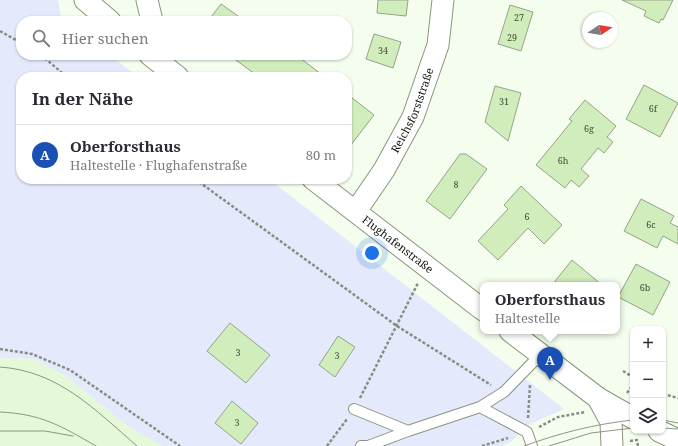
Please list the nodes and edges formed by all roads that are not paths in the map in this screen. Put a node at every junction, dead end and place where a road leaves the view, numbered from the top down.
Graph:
1 (85, 0) edge
2 (147, 0) edge
3 (444, 0) edge
4 (104, 16) edge
5 (151, 16) edge
6 (159, 60) edge
7 (172, 72) edge
8 (320, 184) edge
9 (356, 212) junction
10 (480, 308) edge
11 (513, 334) edge
12 (536, 359) junction
13 (598, 398) junction
14 (480, 407) junction
15 (354, 409) road end
16 (630, 416) edge
17 (408, 432) junction
18 (665, 434) edge
19 (678, 440) edge
20 (361, 446) edge
21 (532, 446) edge
22 (612, 446) edge

1 - 4 street
2 - 5 street
3 - 9 street, Reichsforststraße
6 - 7 street
8 - 9 street, Flughafenstraße
9 - 10 street, Flughafenstraße
11 - 12 street
12 - 13 street
12 - 14 lane
13 - 16 street
13 - 22 street
14 - 17 lane
14 - 21 lane
15 - 17 lane
17 - 20 lane
18 - 19 street

